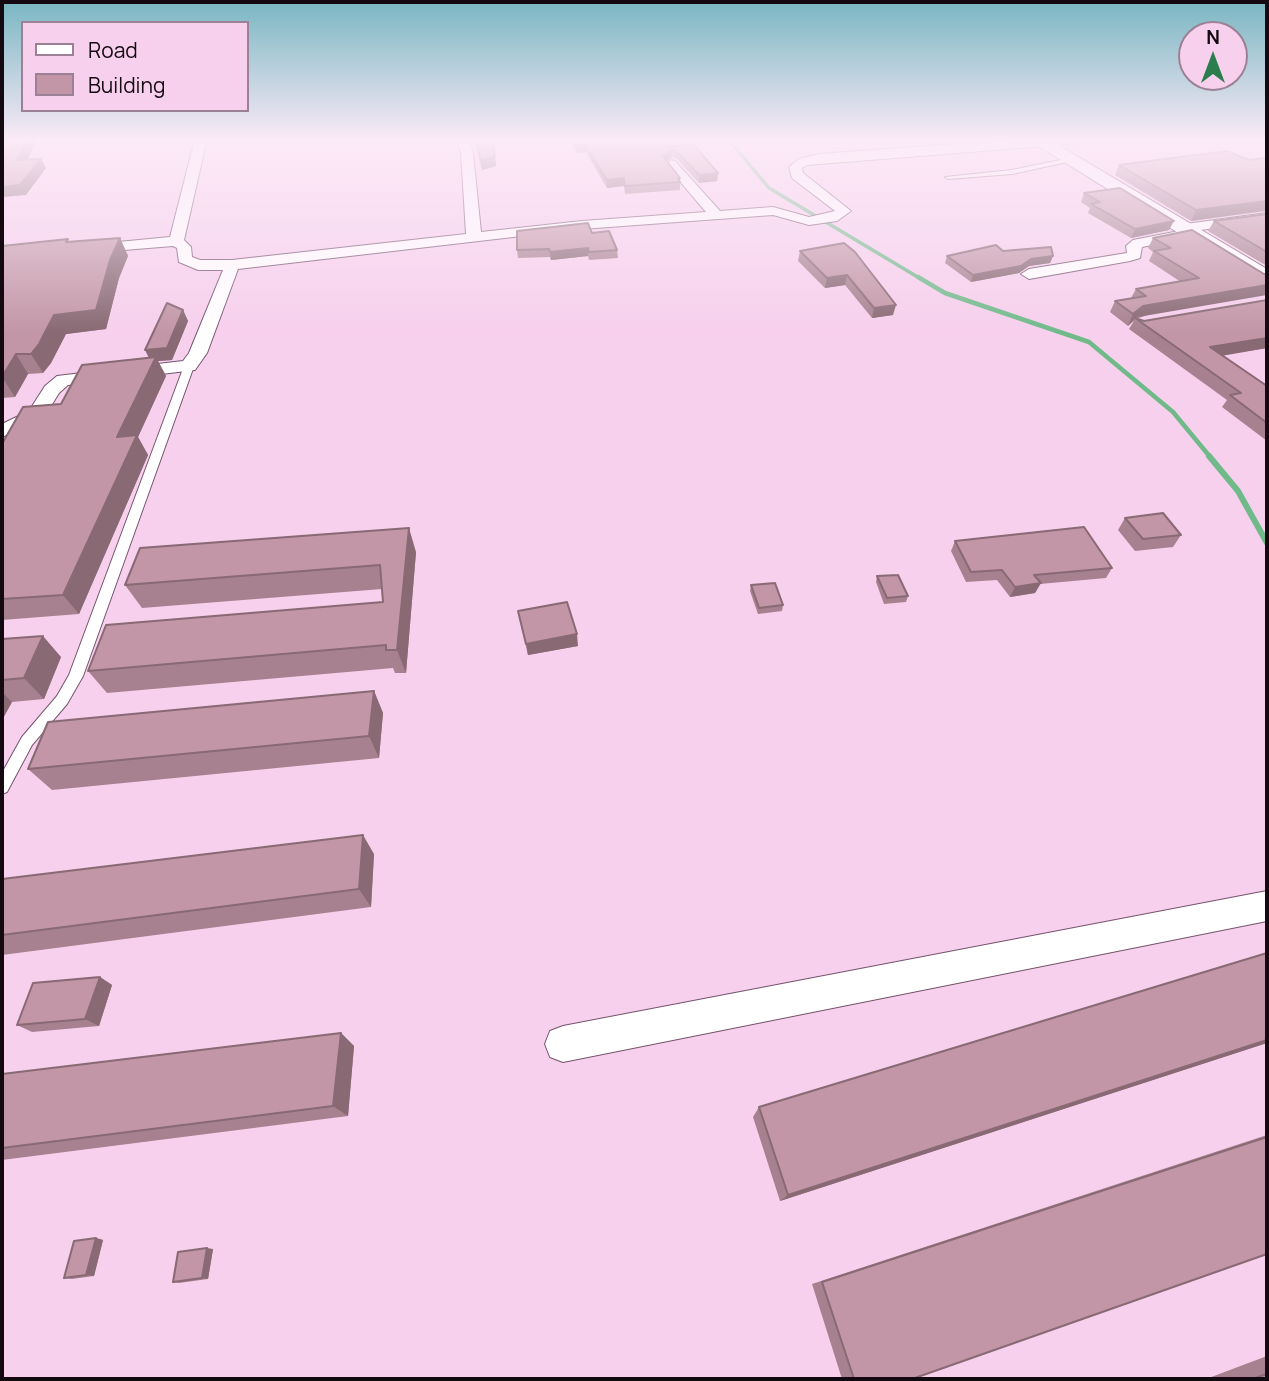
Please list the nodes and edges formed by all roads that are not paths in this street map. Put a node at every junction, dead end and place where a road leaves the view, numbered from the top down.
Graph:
1 (186, 203) edge
2 (471, 203) edge
3 (705, 203) edge
4 (834, 203) edge
5 (1143, 203) edge
6 (716, 216) junction
7 (1267, 217) edge
8 (1187, 230) junction
9 (474, 237) junction
10 (177, 241) junction
11 (73, 250) edge
12 (232, 265) junction
13 (1029, 274) dead end
14 (1267, 278) edge
15 (189, 366) junction
16 (2, 431) edge
17 (2, 787) edge
18 (1267, 906) edge
19 (563, 1044) dead end

1 - 10 street
2 - 9 street
3 - 6 street
4 - 6 street
5 - 8 main road
6 - 9 street
7 - 8 street
8 - 13 street
8 - 14 main road
9 - 12 street
10 - 11 street
10 - 12 street
12 - 15 street
15 - 16 street
15 - 17 lane
18 - 19 street

